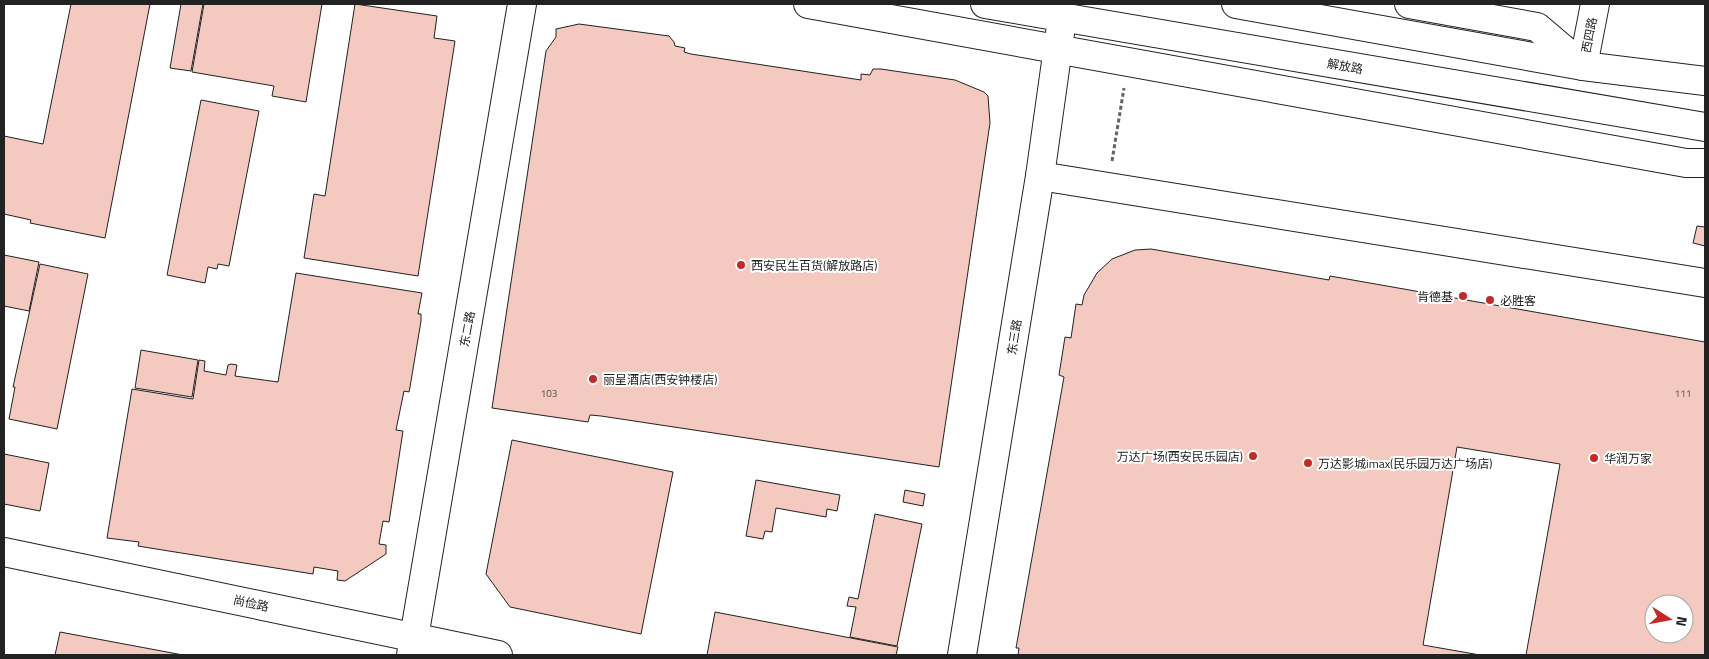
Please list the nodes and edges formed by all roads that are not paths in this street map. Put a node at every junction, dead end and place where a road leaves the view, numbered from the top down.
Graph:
1 (522, 4) edge
2 (808, 4) edge
3 (984, 4) edge
4 (1236, 4) edge
5 (1409, 4) edge
6 (1595, 4) edge
7 (1062, 19) junction
8 (1057, 49) junction
9 (1583, 66) junction
10 (1705, 81) edge
11 (1488, 90) junction
12 (1705, 127) edge
13 (1524, 133) junction
14 (1705, 163) edge
15 (1040, 176) junction
16 (1705, 283) edge
17 (4, 552) edge
18 (413, 646) edge
19 (498, 655) edge
20 (962, 655) edge

1 - 18 street, 东二路
2 - 8 street
3 - 7 street, 解放路
4 - 9 street
5 - 9 street
6 - 9 street, 西四路
7 - 8 street, 东三路
7 - 11 street, 解放路
8 - 13 street
8 - 15 street, 东三路
9 - 10 street
11 - 12 street, 解放路
11 - 13 street
13 - 14 street
15 - 16 street
15 - 20 street, 东三路
17 - 18 street, 尚俭路
18 - 19 street, 尚俭路

